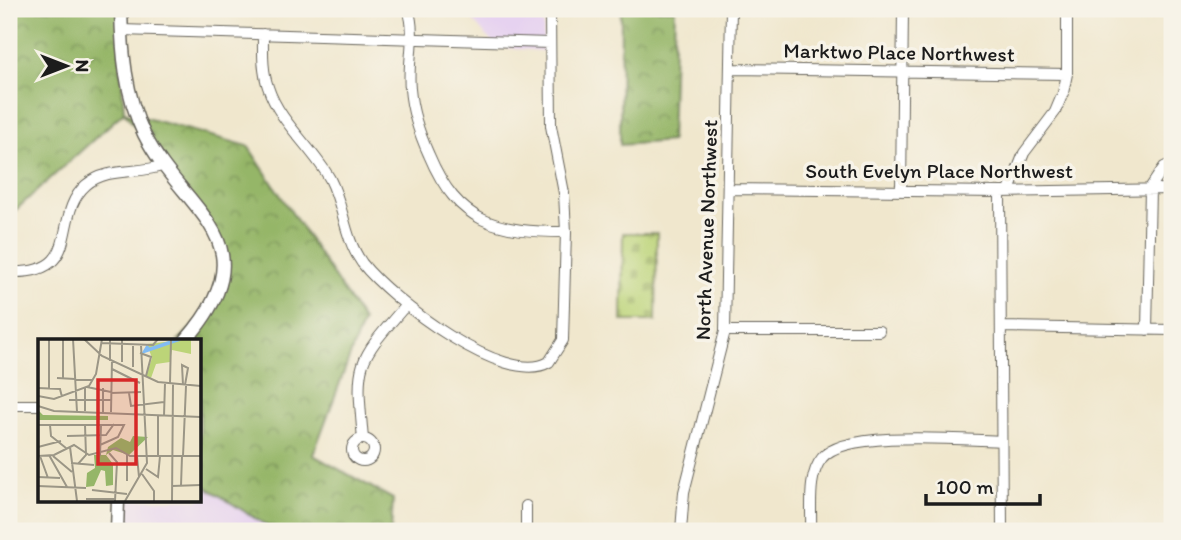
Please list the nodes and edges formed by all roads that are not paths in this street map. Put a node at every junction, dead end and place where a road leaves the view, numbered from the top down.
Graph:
1 (121, 9) edge
2 (408, 9) edge
3 (550, 9) edge
4 (731, 9) edge
5 (903, 9) edge
6 (1068, 9) edge
7 (121, 30) junction
8 (262, 34) junction
9 (412, 41) junction
10 (550, 43) junction
11 (730, 69) junction
12 (903, 72) junction
13 (1067, 74) junction
14 (1172, 163) edge
15 (164, 165) junction
16 (729, 188) junction
17 (1150, 188) junction
18 (1172, 189) edge
19 (901, 191) junction
20 (1004, 192) junction
21 (566, 232) junction
22 (9, 272) edge
23 (406, 305) junction
24 (1000, 327) junction
25 (1147, 330) junction
26 (1172, 330) edge
27 (726, 331) junction
28 (879, 331) dead end
29 (187, 339) edge
30 (9, 405) edge
31 (38, 405) edge
32 (363, 439) dead end
33 (1001, 441) junction
34 (118, 502) edge
35 (526, 506) dead end
36 (117, 531) edge
37 (526, 531) edge
38 (681, 531) edge
39 (811, 531) edge
40 (1002, 531) edge

1 - 7 main road
2 - 9 street
3 - 10 street
4 - 11 street, North Avenue Northwest
5 - 12 street
6 - 13 street
7 - 8 street
7 - 15 main road
8 - 9 street
8 - 23 street
9 - 10 street
9 - 21 street
10 - 21 street
11 - 12 street, Marktwo Place Northwest
11 - 16 street, North Avenue Northwest
12 - 13 street, Marktwo Place Northwest
12 - 19 street
13 - 20 street
14 - 17 street
15 - 22 street
15 - 29 main road
16 - 19 street, South Evelyn Place Northwest
16 - 27 street, North Avenue Northwest
17 - 18 street, South Evelyn Place Northwest
17 - 20 street, South Evelyn Place Northwest
17 - 25 street
19 - 20 street, South Evelyn Place Northwest
20 - 24 street
21 - 23 street
23 - 32 street
24 - 25 street
24 - 33 street
25 - 26 street
27 - 28 street
27 - 38 street, North Avenue Northwest
30 - 31 street
33 - 39 street
33 - 40 street
34 - 36 main road
35 - 37 street

